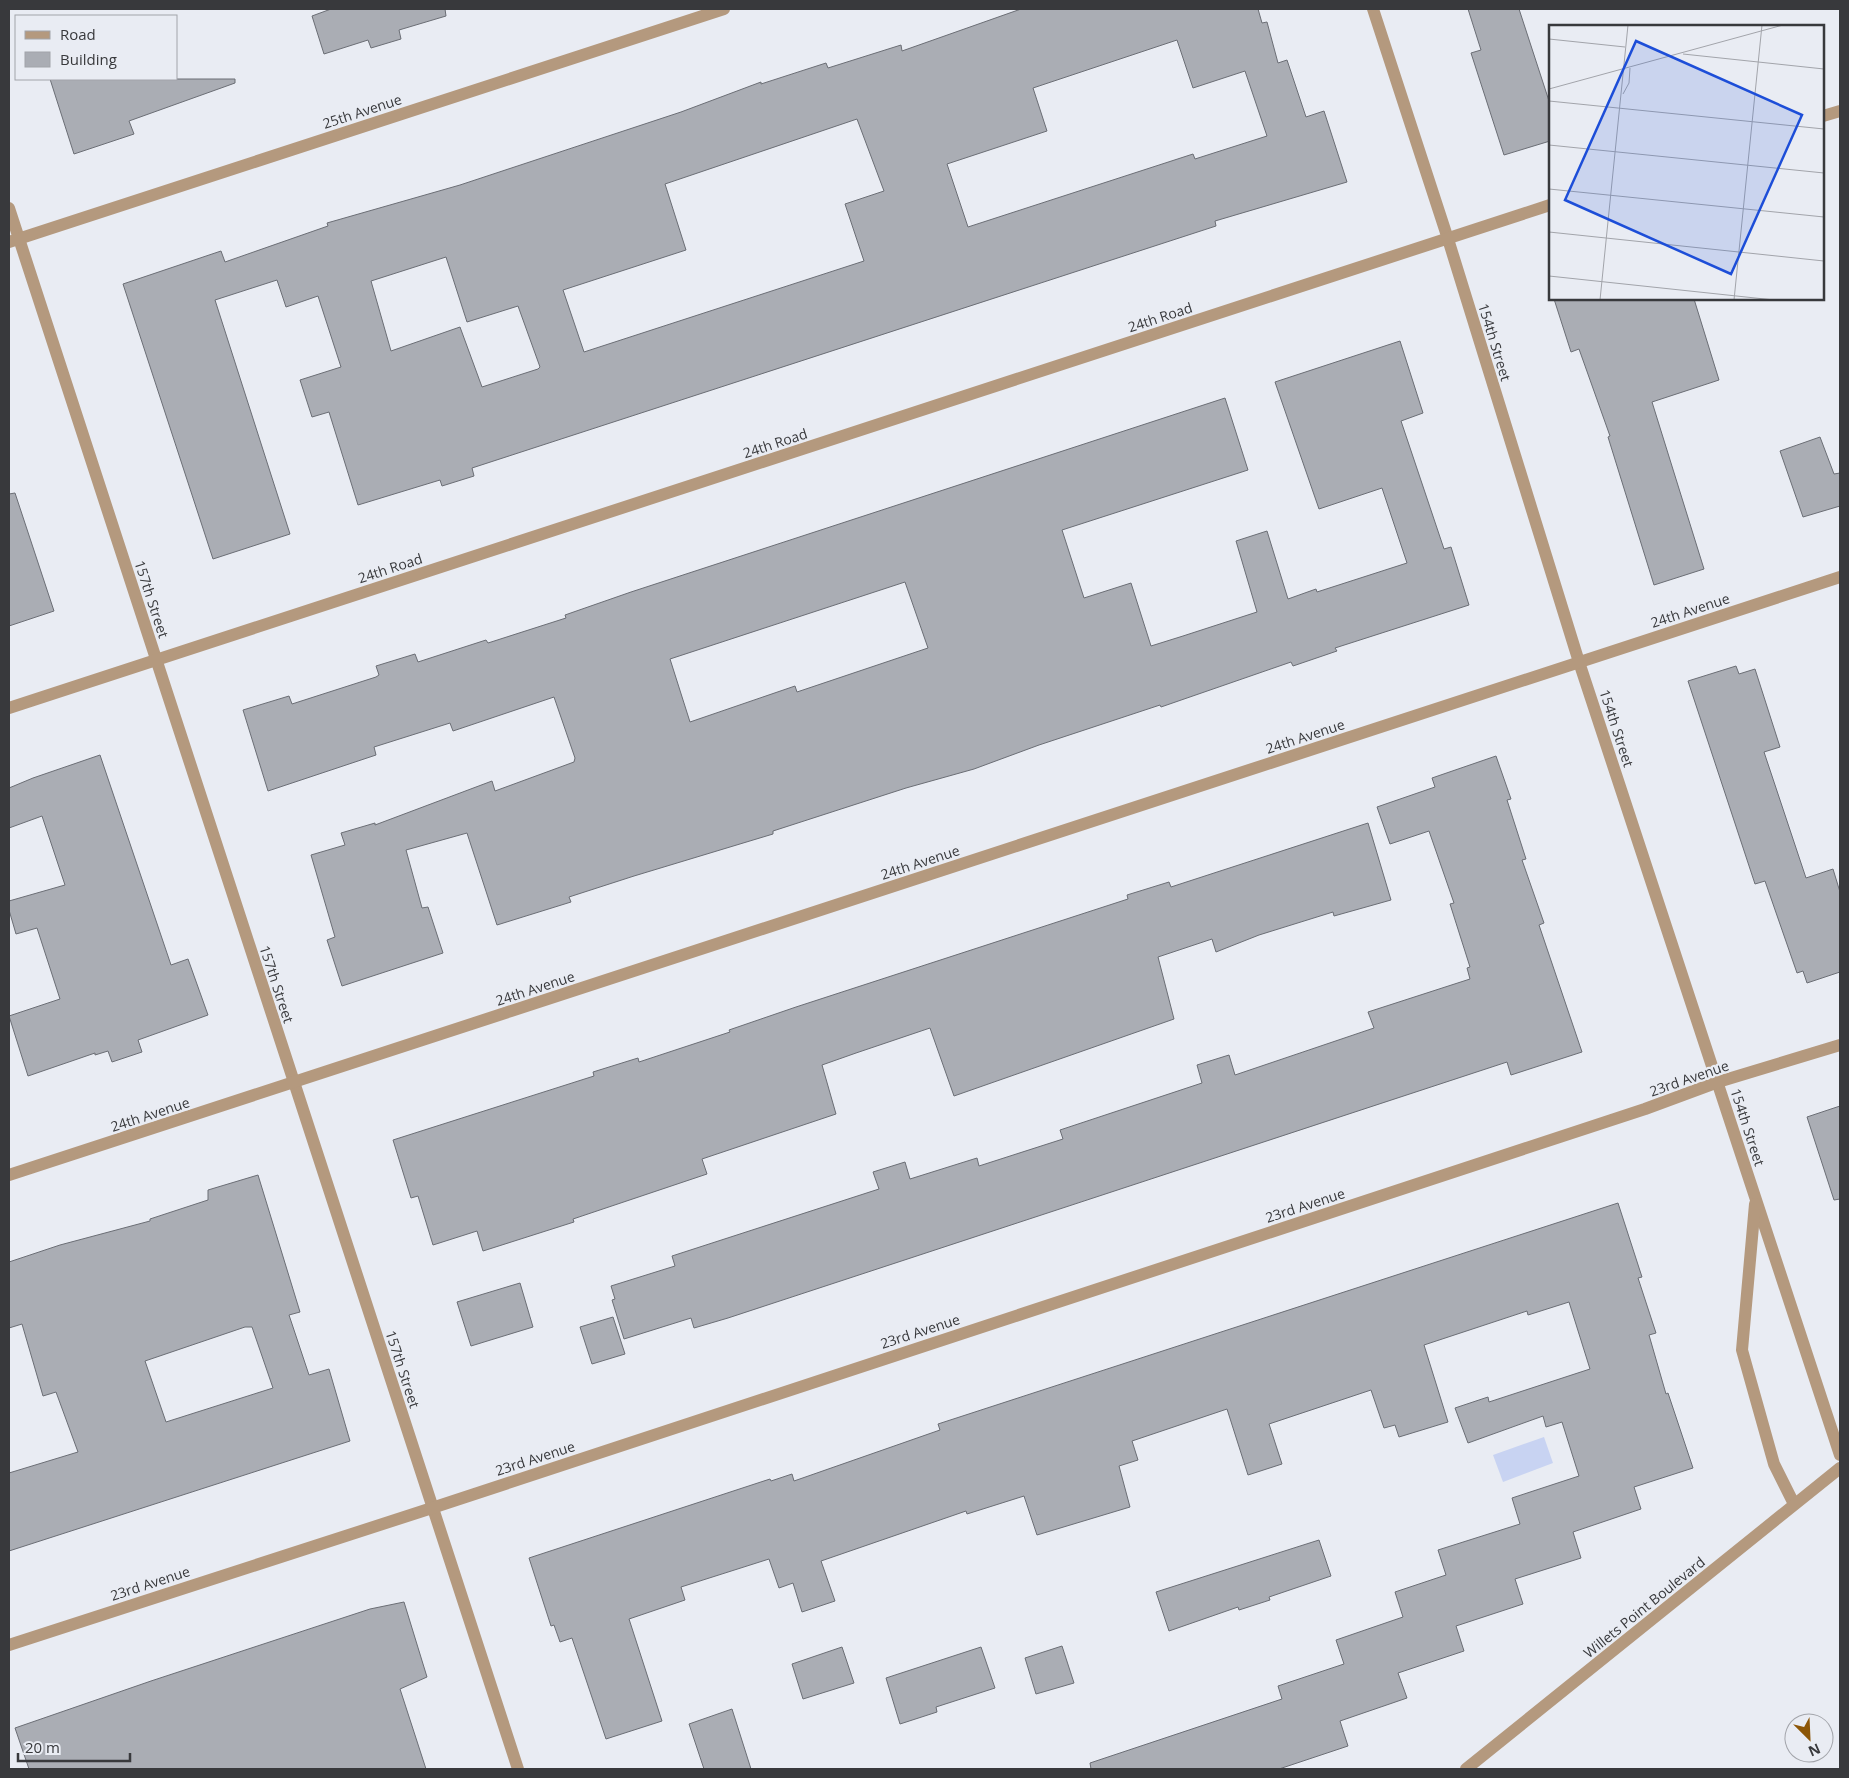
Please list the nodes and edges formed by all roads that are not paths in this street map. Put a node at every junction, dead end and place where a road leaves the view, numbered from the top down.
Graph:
1 (724, 9) edge
2 (1373, 9) edge
3 (1840, 111) edge
4 (1824, 116) edge
5 (1549, 205) edge
6 (9, 208) edge
7 (1448, 239) junction
8 (14, 240) edge
9 (1840, 577) edge
10 (156, 660) junction
11 (1579, 662) junction
12 (9, 708) edge
13 (1840, 1045) edge
14 (1718, 1082) junction
15 (294, 1083) junction
16 (9, 1175) edge
17 (1756, 1198) junction
18 (1840, 1454) edge
19 (1840, 1468) edge
20 (1794, 1504) junction
21 (432, 1508) junction
22 (9, 1645) edge
23 (518, 1769) edge
24 (1466, 1769) edge

1 - 8 street, 25th Avenue
2 - 7 street, 154th Street
3 - 4 street
5 - 7 street, 24th Road
6 - 8 street, 157th Street
7 - 10 street, 24th Road
7 - 11 street, 154th Street
8 - 10 street, 157th Street
9 - 11 street, 24th Avenue
10 - 12 street, 24th Road
10 - 15 street, 157th Street
11 - 14 street, 154th Street
11 - 15 street, 24th Avenue
13 - 14 street, 23rd Avenue
14 - 17 street, 154th Street
14 - 21 street, 23rd Avenue
15 - 16 street, 24th Avenue
15 - 21 street, 157th Street
17 - 18 street, 154th Street
17 - 20 street
19 - 20 street, Willets Point Boulevard
20 - 24 street, Willets Point Boulevard
21 - 22 street, 23rd Avenue
21 - 23 street, 157th Street

